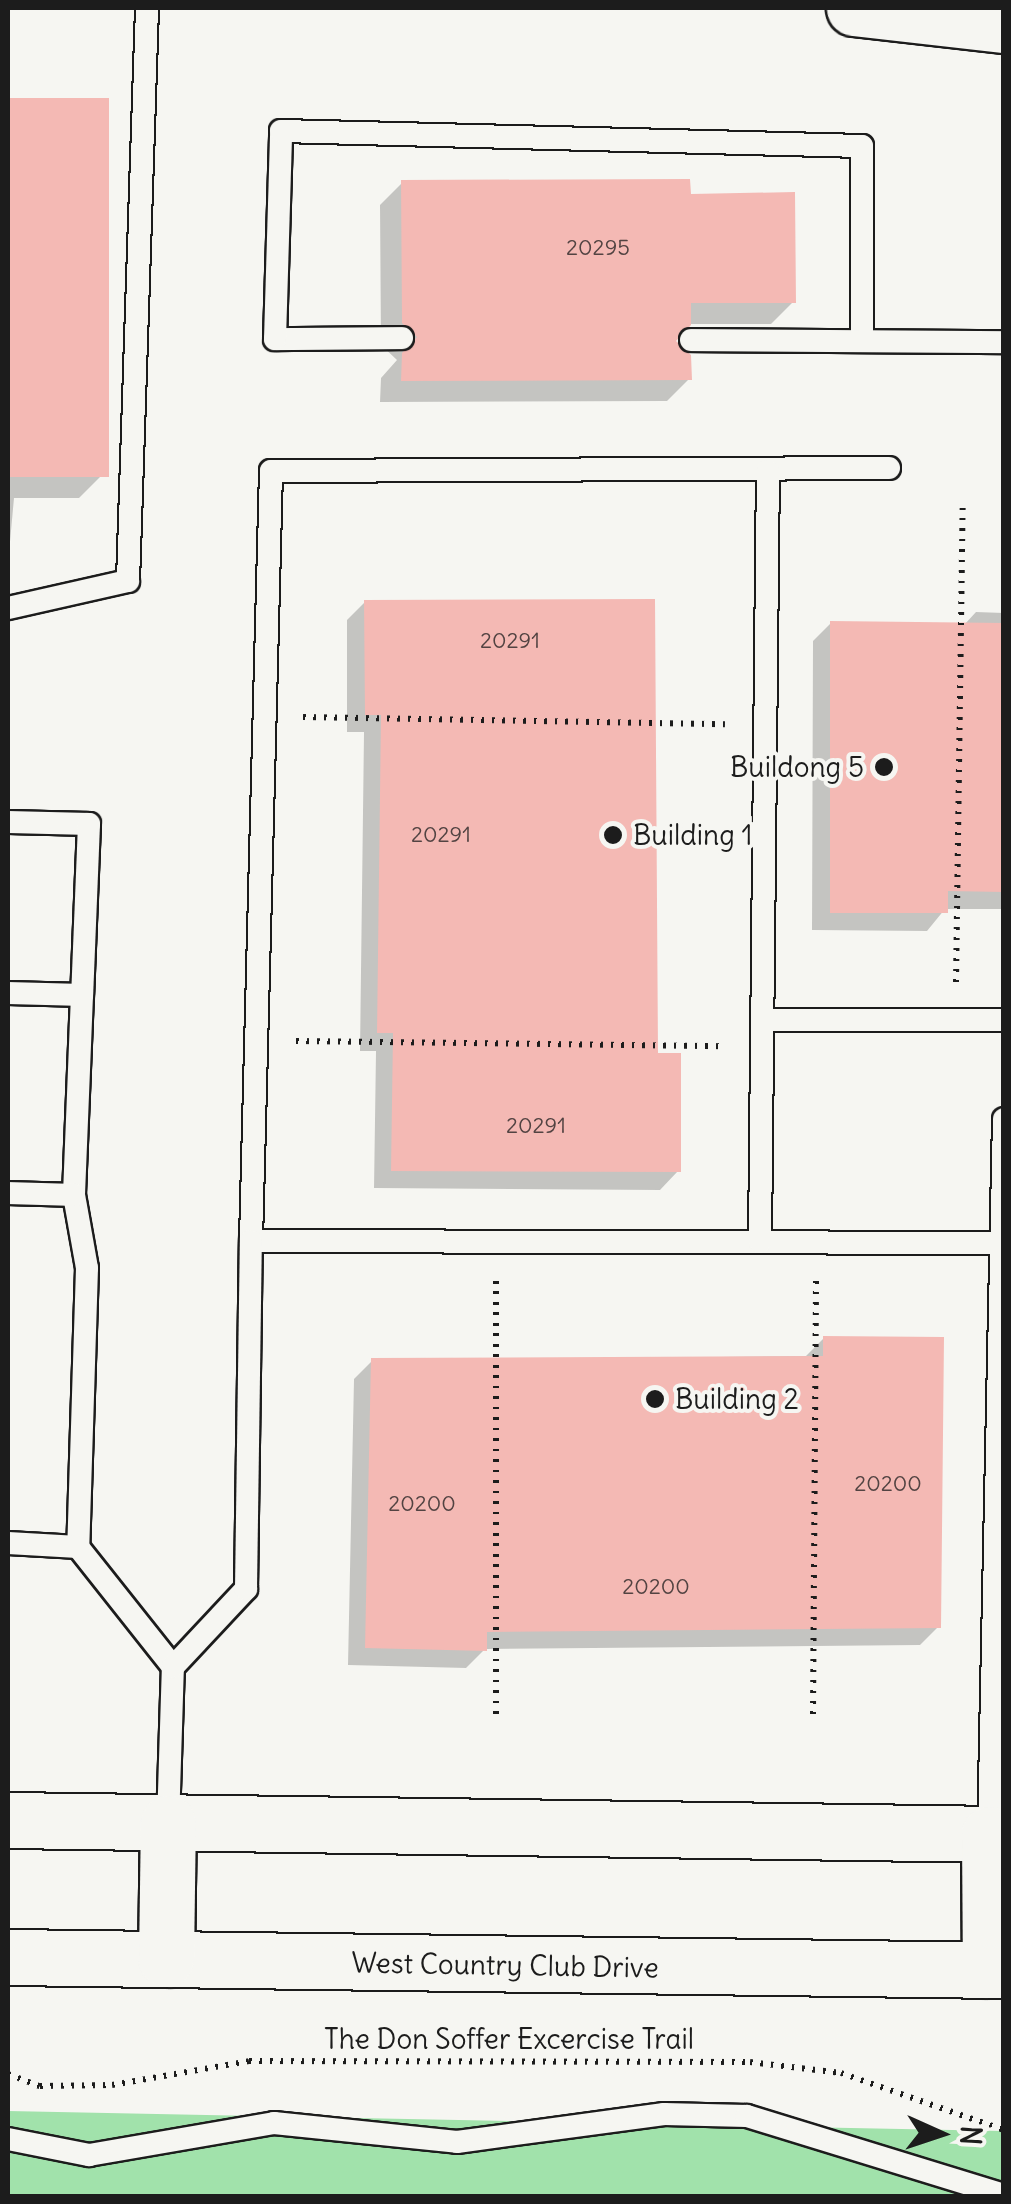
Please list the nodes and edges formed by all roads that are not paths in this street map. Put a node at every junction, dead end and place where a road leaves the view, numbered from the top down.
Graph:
1 (147, 8) edge
2 (854, 8) edge
3 (1004, 26) edge
4 (402, 338) dead end
5 (691, 340) dead end
6 (862, 341) junction
7 (1004, 342) edge
8 (889, 468) dead end
9 (768, 471) junction
10 (8, 608) edge
11 (8, 822) edge
12 (8, 993) edge
13 (82, 995) junction
14 (763, 1020) junction
15 (1004, 1020) edge
16 (1004, 1119) edge
17 (8, 1193) edge
18 (74, 1195) junction
19 (251, 1241) junction
20 (760, 1242) junction
21 (1001, 1243) junction
22 (8, 1543) edge
23 (78, 1546) junction
24 (173, 1666) junction
25 (8, 1820) edge
26 (168, 1823) junction
27 (996, 1834) edge
28 (8, 1956) edge
29 (166, 1959) junction
30 (997, 1970) edge
31 (8, 2139) edge
32 (1004, 2195) edge

1 - 10 lane
2 - 3 street
4 - 6 lane
5 - 6 lane
6 - 7 lane
8 - 9 lane
9 - 14 lane
9 - 19 lane
11 - 13 lane
12 - 13 lane
13 - 18 lane
14 - 15 lane
14 - 20 lane
16 - 21 lane
17 - 18 lane
18 - 23 lane
19 - 20 lane
19 - 24 lane
20 - 21 lane
21 - 27 lane
22 - 23 lane
23 - 24 lane
24 - 26 lane
25 - 26 street
26 - 27 street
26 - 29 street
27 - 30 street
28 - 29 street, West Country Club Drive
29 - 30 street, West Country Club Drive
31 - 32 lane

